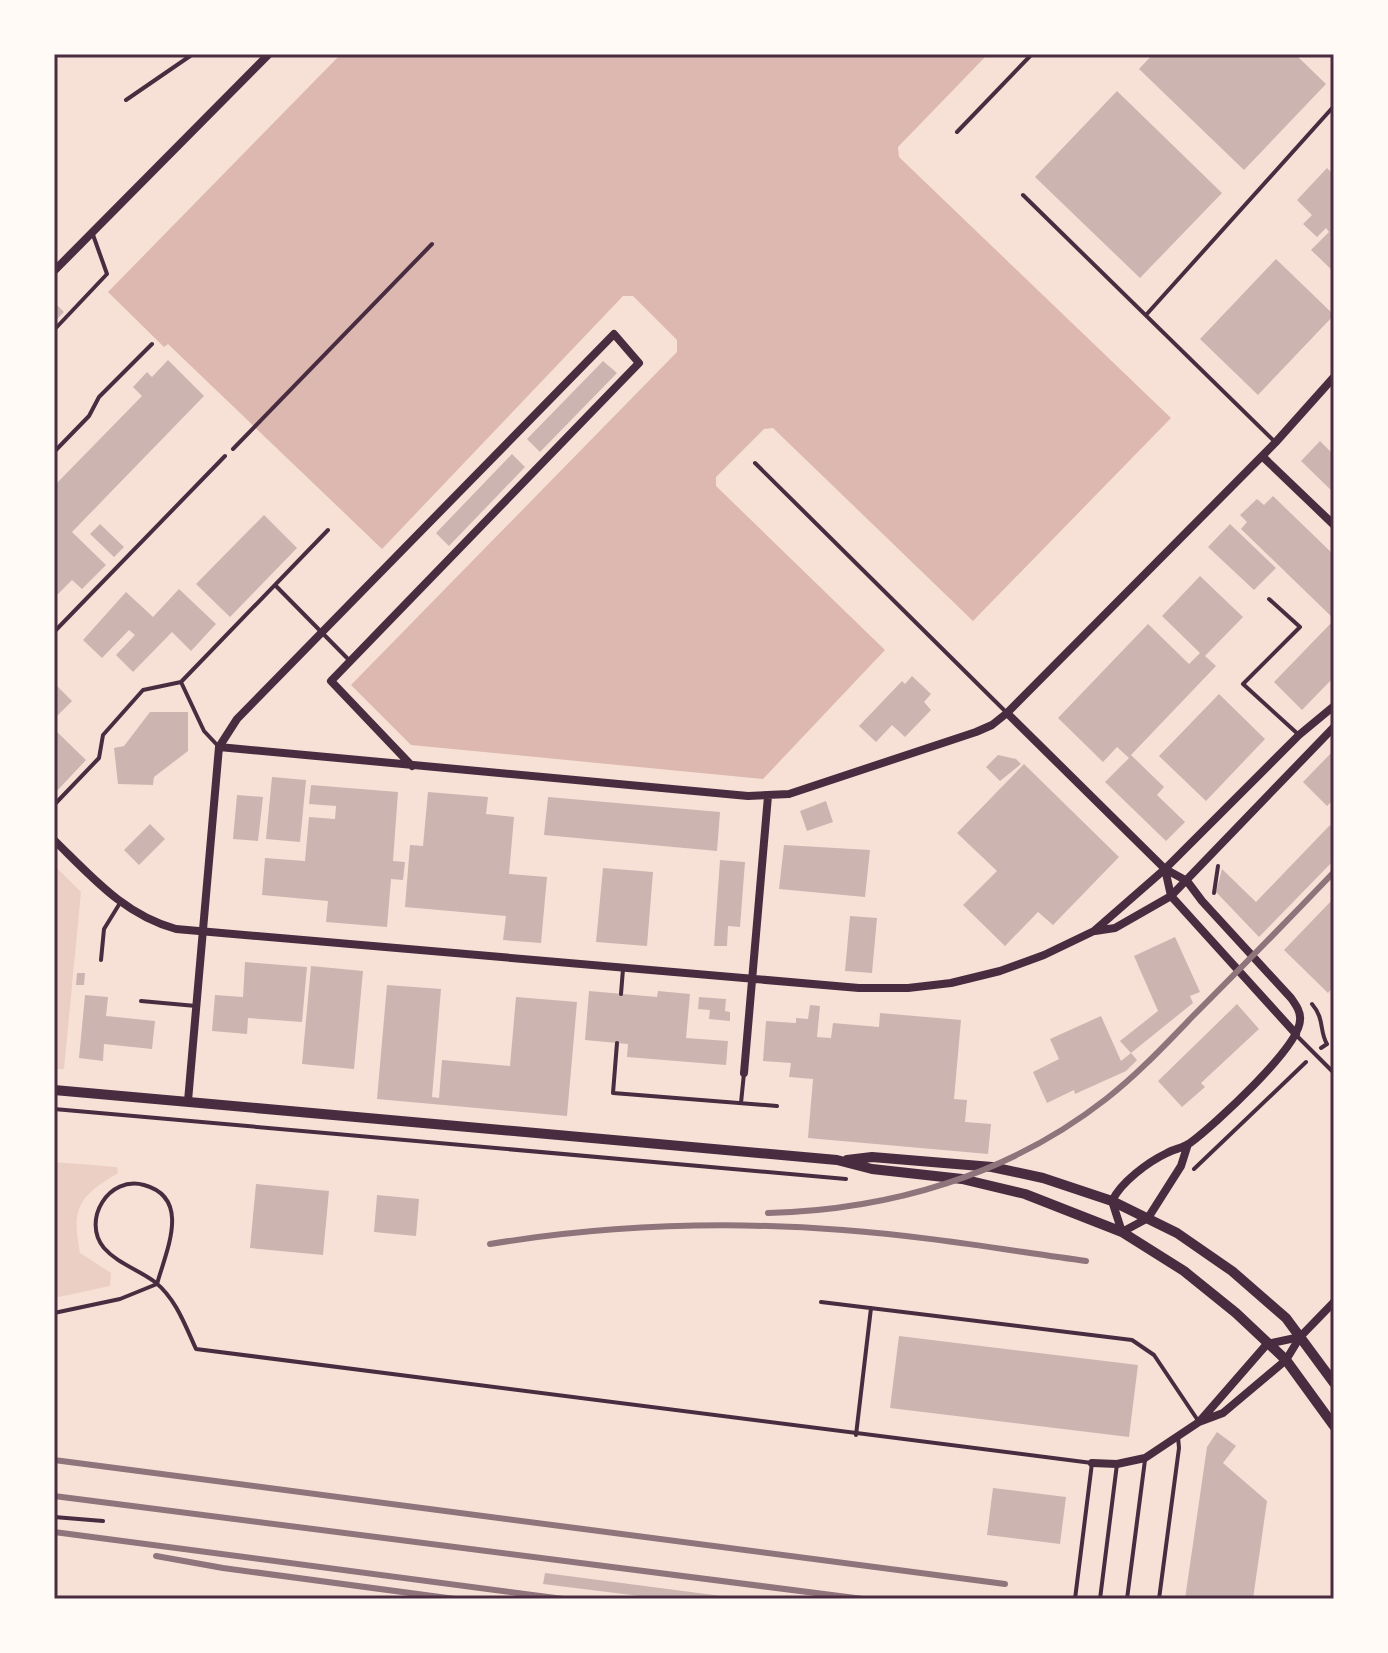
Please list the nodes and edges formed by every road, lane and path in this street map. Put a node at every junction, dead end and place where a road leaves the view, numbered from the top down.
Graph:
1 (193, 54) edge
2 (269, 54) edge
3 (1032, 54) edge
4 (126, 100) dead end
5 (1334, 106) edge
6 (957, 132) dead end
7 (1023, 195) dead end
8 (92, 232) junction
9 (432, 244) dead end
10 (54, 271) edge
11 (1146, 315) junction
12 (54, 330) edge
13 (152, 344) dead end
14 (1334, 377) edge
15 (1275, 443) junction
16 (54, 452) edge
17 (225, 456) joint
18 (1262, 456) junction
19 (755, 463) dead end
20 (1334, 525) edge
21 (328, 530) dead end
22 (275, 585) junction
23 (1269, 599) dead end
24 (54, 632) edge
25 (321, 632) junction
26 (351, 661) junction
27 (181, 682) junction
28 (1334, 706) edge
29 (1007, 713) junction
30 (1334, 727) edge
31 (1299, 735) junction
32 (219, 747) junction
33 (412, 766) junction
34 (768, 796) junction
35 (54, 805) edge
36 (54, 840) edge
37 (1219, 865) dead end
38 (1165, 869) junction
39 (1187, 881) junction
40 (1214, 894) dead end
41 (1171, 896) junction
42 (120, 903) junction
43 (203, 931) junction
44 (1094, 931) junction
45 (101, 960) dead end
46 (623, 969) junction
47 (752, 981) junction
48 (621, 994) dead end
49 (141, 1001) dead end
50 (1309, 1001) dead end
51 (196, 1006) junction
52 (1296, 1034) junction
53 (617, 1043) dead end
54 (1316, 1055) junction
55 (744, 1073) joint
56 (1334, 1073) edge
57 (54, 1090) edge
58 (188, 1101) junction
59 (741, 1103) junction
60 (777, 1106) dead end
61 (54, 1109) edge
62 (1188, 1144) junction
63 (837, 1160) junction
64 (1187, 1176) dead end
65 (855, 1180) dead end
66 (1112, 1201) junction
67 (1148, 1218) junction
68 (1122, 1232) junction
69 (157, 1284) junction
70 (821, 1302) dead end
71 (1334, 1302) edge
72 (871, 1308) junction
73 (54, 1313) edge
74 (1300, 1337) junction
75 (1267, 1344) junction
76 (1286, 1360) junction
77 (1334, 1383) edge
78 (1199, 1422) junction
79 (1334, 1426) edge
80 (856, 1435) junction
81 (1178, 1435) junction
82 (1145, 1458) junction
83 (1092, 1463) junction
84 (1117, 1464) junction
85 (54, 1517) edge
86 (103, 1521) dead end
87 (1075, 1599) edge
88 (1100, 1599) edge
89 (1127, 1599) edge
90 (1159, 1599) edge

1 - 4 lane
2 - 8 street
3 - 6 lane
5 - 11 lane
7 - 11 lane
8 - 10 street
8 - 12 lane
9 - 17 path
11 - 15 lane
13 - 16 lane
14 - 15 street
15 - 18 street
17 - 24 lane
18 - 20 street
18 - 29 street
19 - 29 lane
21 - 22 lane
22 - 25 lane
22 - 27 lane
23 - 31 lane
25 - 26 lane
25 - 26 street
25 - 32 street
26 - 33 street
27 - 32 lane
27 - 35 lane
28 - 31 street
29 - 34 street
29 - 38 street
30 - 39 street
31 - 38 street
32 - 33 street
32 - 43 street
33 - 34 street
34 - 47 street
36 - 42 street
37 - 40 path
38 - 39 street
38 - 41 street
38 - 44 street
39 - 41 street
39 - 52 street
41 - 44 street
41 - 52 street
42 - 43 street
42 - 45 lane
43 - 46 street
43 - 51 street
44 - 47 street
46 - 47 street
46 - 48 lane
47 - 55 street
49 - 51 lane
50 - 54 path
51 - 58 street
52 - 54 lane
52 - 62 street
53 - 59 lane
54 - 56 lane
54 - 64 path
55 - 59 lane
57 - 58 street
58 - 63 street
59 - 60 lane
61 - 65 path
62 - 66 street
62 - 67 street
63 - 66 street
63 - 68 street
66 - 67 street
66 - 68 street
67 - 68 street
67 - 74 street
68 - 75 street
69 - 69 lane
69 - 73 lane
69 - 80 lane
70 - 72 lane
71 - 74 street
72 - 78 lane
72 - 80 lane
74 - 75 street
74 - 76 street
74 - 77 street
75 - 76 street
75 - 78 street
76 - 78 street
76 - 79 street
78 - 81 street
80 - 83 lane
81 - 82 street
81 - 90 lane
82 - 84 street
82 - 89 lane
83 - 84 street
83 - 87 lane
84 - 88 lane
85 - 86 lane

